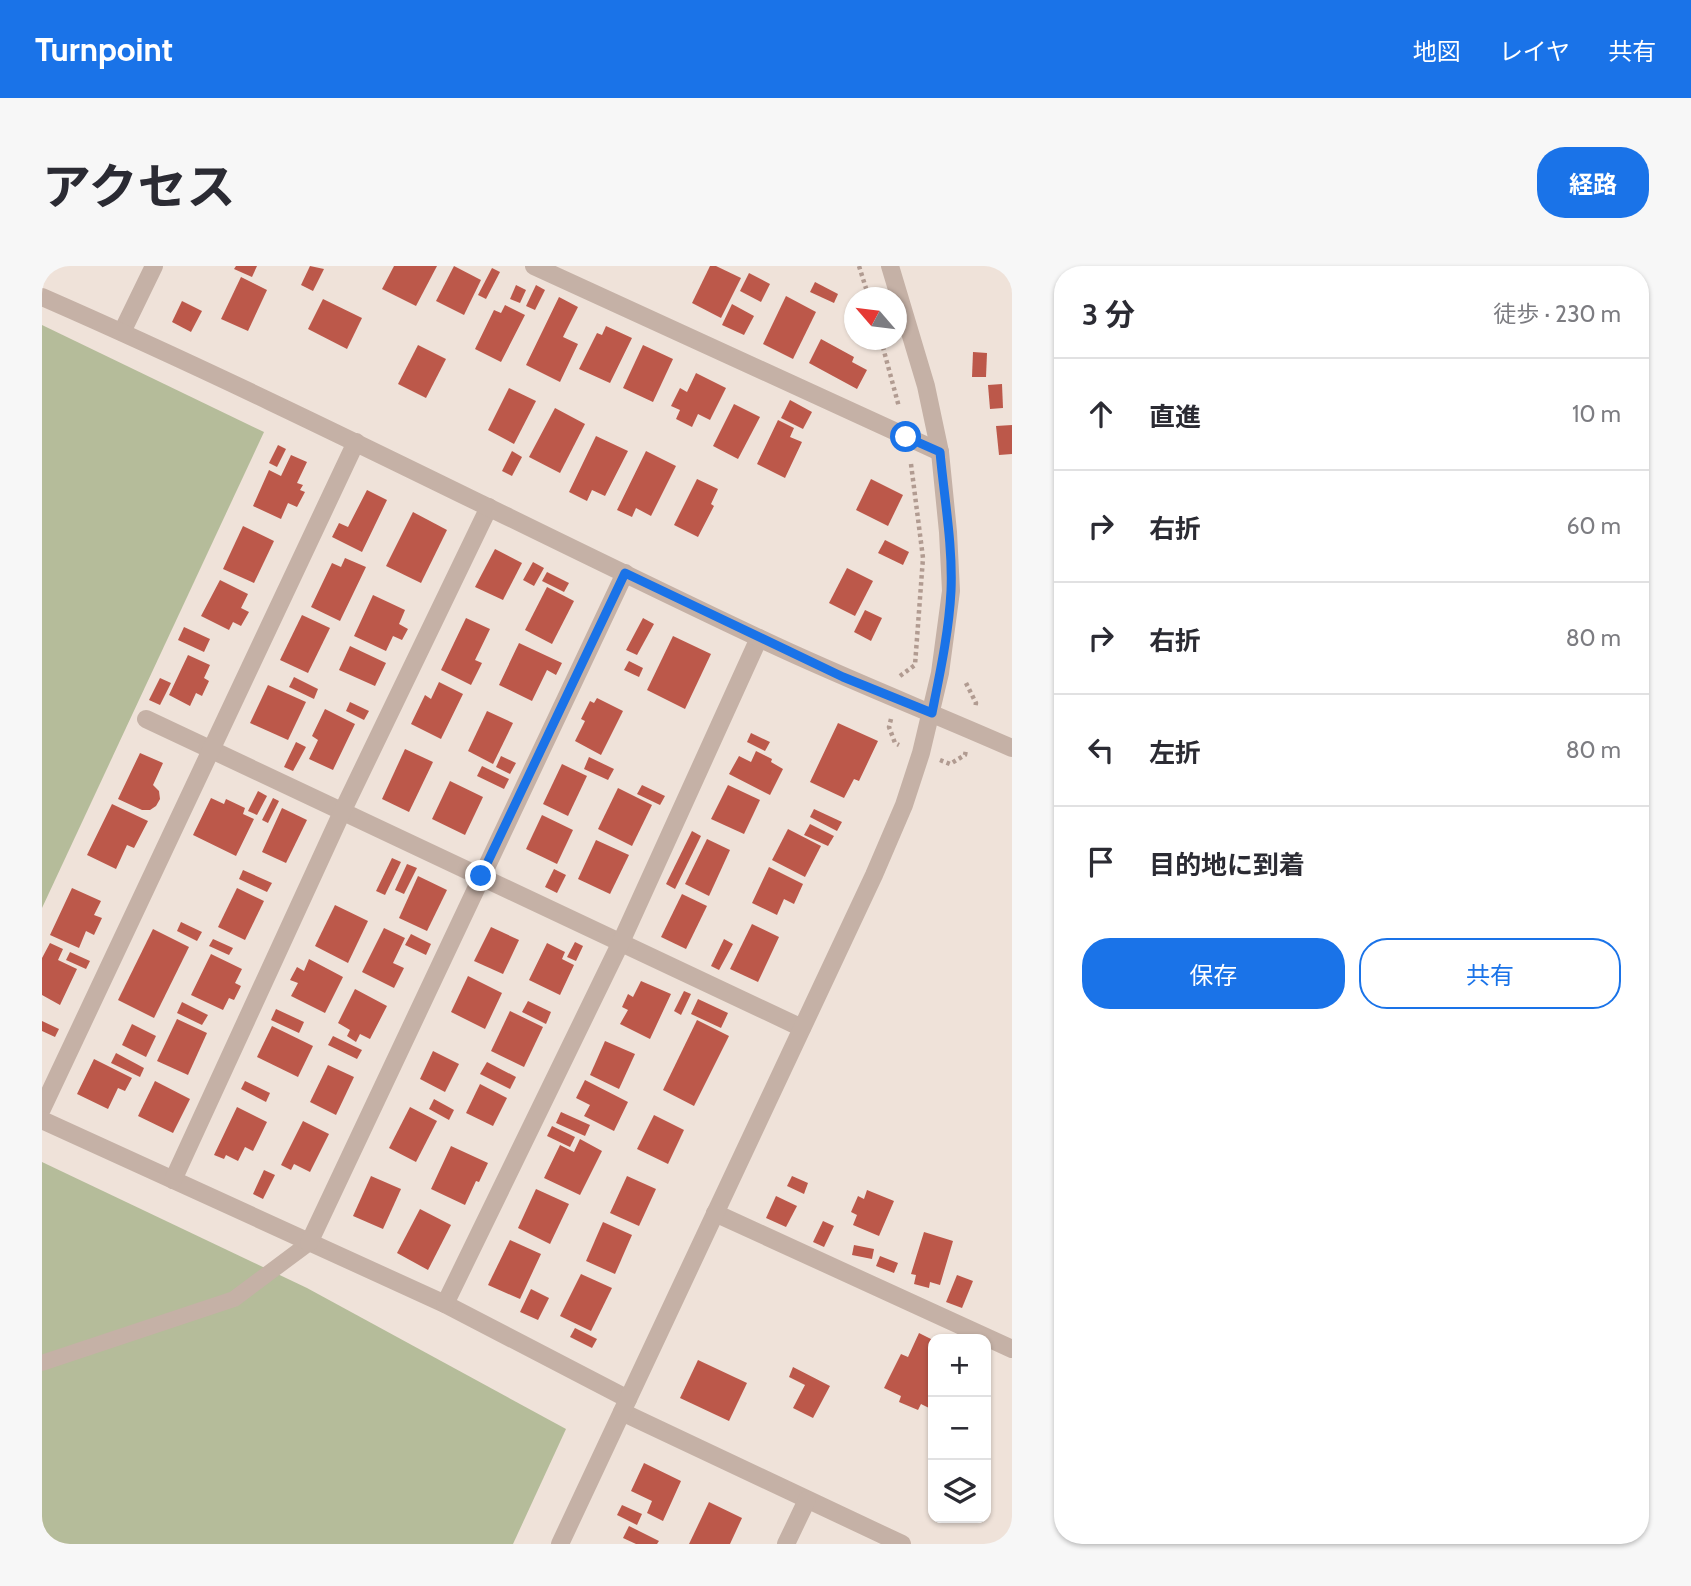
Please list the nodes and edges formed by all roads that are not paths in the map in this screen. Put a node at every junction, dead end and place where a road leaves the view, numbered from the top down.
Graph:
1 (154, 266) edge
2 (534, 266) edge
3 (890, 266) edge
4 (42, 297) edge
5 (122, 332) junction
6 (356, 442) junction
7 (940, 452) junction
8 (489, 507) junction
9 (625, 573) junction
10 (759, 638) junction
11 (932, 713) junction
12 (146, 719) dead end
13 (211, 748) junction
14 (1012, 748) edge
15 (343, 810) junction
16 (481, 876) junction
17 (621, 942) junction
18 (802, 1028) junction
19 (42, 1109) edge
20 (42, 1120) edge
21 (173, 1181) junction
22 (715, 1213) junction
23 (309, 1243) junction
24 (445, 1304) junction
25 (1012, 1349) edge
26 (42, 1363) edge
27 (625, 1405) junction
28 (807, 1500) junction
29 (560, 1544) edge
30 (786, 1544) edge
31 (902, 1544) edge

1 - 5 street
2 - 7 street
3 - 7 street
4 - 5 street
5 - 6 street
6 - 8 street
6 - 13 street
7 - 11 street
8 - 9 street
8 - 15 street
9 - 10 street
9 - 16 street
10 - 11 street
10 - 17 street
11 - 14 street
11 - 18 street
12 - 13 street
13 - 15 street
13 - 19 street
15 - 16 street
15 - 21 street
16 - 17 street
16 - 23 street
17 - 18 street
17 - 24 street
18 - 22 street
20 - 21 street
21 - 23 street
22 - 25 street
22 - 27 street
23 - 24 street
23 - 26 lane
24 - 27 street
27 - 28 street
27 - 29 street
28 - 30 street
28 - 31 street

